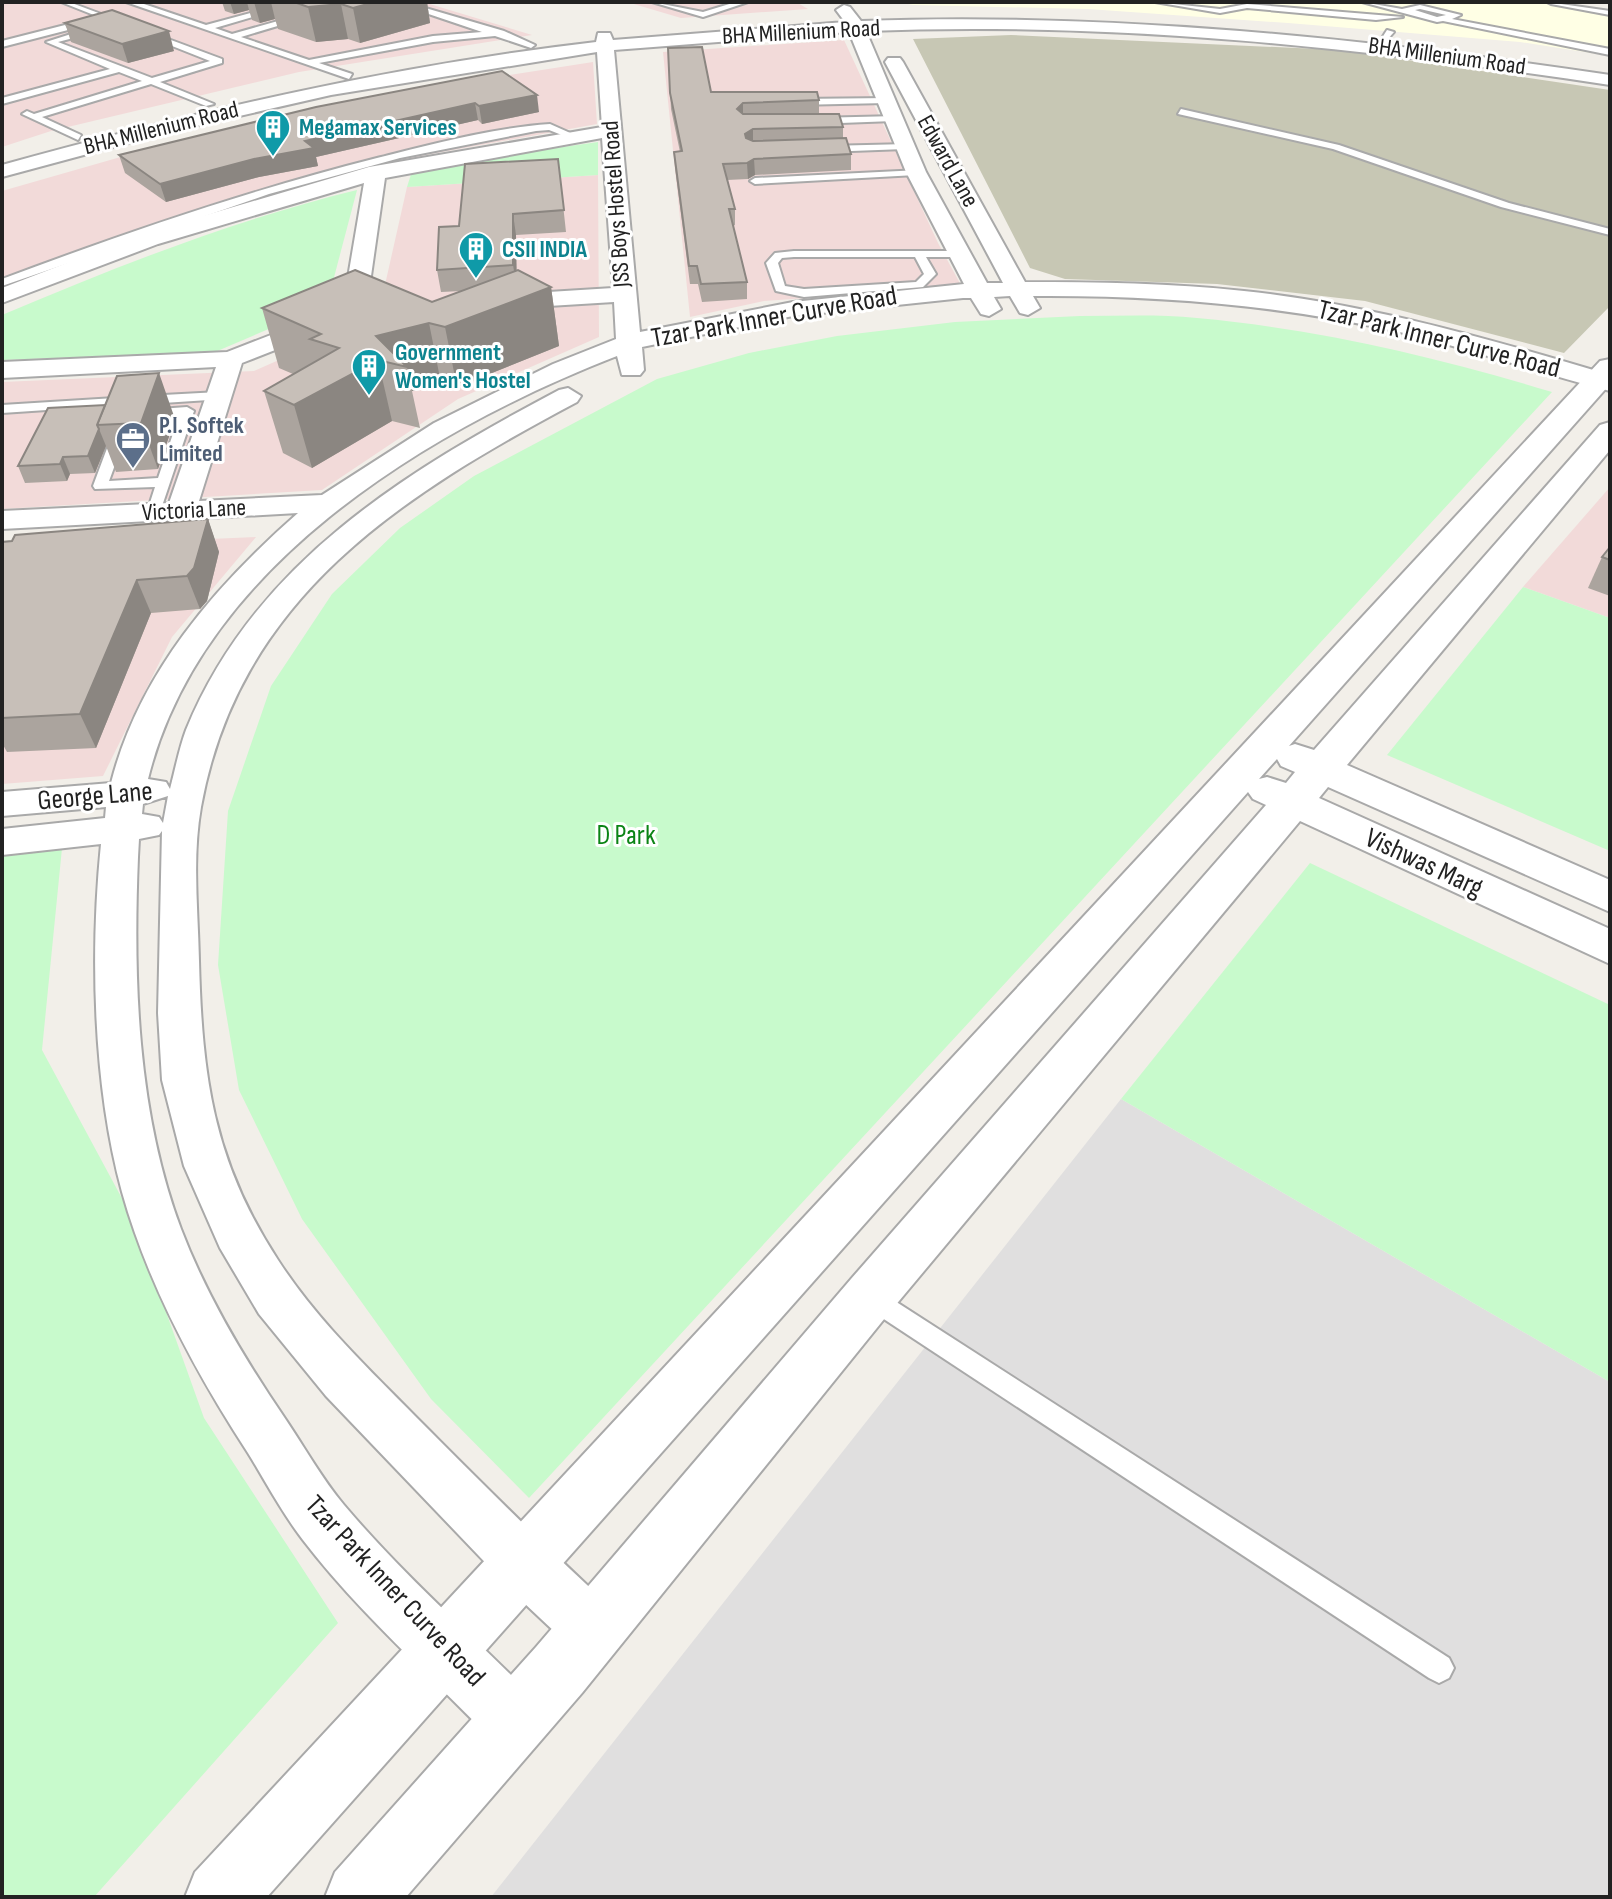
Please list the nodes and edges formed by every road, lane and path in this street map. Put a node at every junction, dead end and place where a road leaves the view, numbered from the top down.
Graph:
1 (130, 2) edge
2 (300, 2) edge
3 (354, 2) edge
4 (397, 2) edge
5 (655, 2) edge
6 (744, 2) edge
7 (1159, 2) edge
8 (1366, 2) edge
9 (1551, 2) edge
10 (1578, 2) edge
11 (64, 3) edge
12 (1247, 4) edge
13 (1610, 11) edge
14 (88, 12) junction
15 (1402, 14) junction
16 (1457, 15) junction
17 (856, 16) edge
18 (104, 18) junction
19 (1447, 20) junction
20 (120, 23) junction
21 (206, 28) junction
22 (501, 33) junction
23 (1390, 33) junction
24 (2, 34) edge
25 (232, 37) junction
26 (614, 41) junction
27 (2, 44) edge
28 (531, 45) junction
29 (1607, 45) edge
30 (31, 46) dead end
31 (2, 52) edge
32 (44, 52) dead end
33 (58, 58) dead end
34 (308, 63) junction
35 (84, 69) dead end
36 (119, 69) junction
37 (1610, 69) edge
38 (97, 75) junction
39 (349, 76) junction
40 (1610, 80) edge
41 (152, 82) junction
42 (2, 102) edge
43 (790, 102) edge
44 (209, 104) junction
45 (1181, 112) dead end
46 (892, 114) junction
47 (33, 117) junction
48 (806, 125) edge
49 (611, 131) junction
50 (572, 136) junction
51 (78, 137) junction
52 (906, 149) junction
53 (814, 152) edge
54 (613, 155) junction
55 (2, 158) edge
56 (2, 171) edge
57 (376, 171) junction
58 (916, 172) junction
59 (755, 181) edge
60 (1610, 232) edge
61 (960, 254) junction
62 (920, 256) junction
63 (2, 283) edge
64 (623, 294) junction
65 (2, 296) edge
66 (1023, 298) junction
67 (985, 300) junction
68 (480, 303) edge
69 (386, 309) edge
70 (354, 311) junction
71 (643, 347) junction
72 (231, 359) junction
73 (2, 370) edge
74 (1604, 393) edge
75 (219, 396) junction
76 (2, 409) edge
77 (477, 410) junction
78 (510, 426) junction
79 (164, 482) junction
80 (379, 507) junction
81 (318, 510) junction
82 (168, 511) junction
83 (2, 520) edge
84 (2, 534) edge
85 (1253, 761) junction
86 (1307, 785) junction
87 (2, 804) edge
88 (185, 804) junction
89 (126, 812) junction
90 (2, 842) edge
91 (1610, 897) edge
92 (1610, 948) edge
93 (870, 1296) junction
94 (523, 1565) junction
95 (593, 1629) junction
96 (446, 1648) junction
97 (1439, 1668) dead end
98 (515, 1721) junction
99 (220, 1897) edge
100 (360, 1897) edge

1 - 21 lane
2 - 21 lane
3 - 25 lane
4 - 22 lane
5 - 6 lane
7 - 12 lane
8 - 15 lane
9 - 13 lane
10 - 13 lane
11 - 14 lane
12 - 15 lane
14 - 18 lane
14 - 24 lane
15 - 16 lane
15 - 19 lane
15 - 23 lane
16 - 19 lane
16 - 29 lane
17 - 23 street, BHA Millenium Road
17 - 26 street, BHA Millenium Road
17 - 40 street, BHA Millenium Road
17 - 46 street, Edward Lane
17 - 66 street, Edward Lane
18 - 20 lane
18 - 27 lane
19 - 29 lane
20 - 36 lane
20 - 41 lane
21 - 25 lane
22 - 28 lane
22 - 34 lane
23 - 37 street, BHA Millenium Road
25 - 34 lane
26 - 28 street, BHA Millenium Road
26 - 49 street, JSS Boys Hostel Road
26 - 54 street, JSS Boys Hostel Road
26 - 56 street, BHA Millenium Road
28 - 39 street, BHA Millenium Road
30 - 31 lane
32 - 33 lane
34 - 39 lane
35 - 38 lane
36 - 38 lane
36 - 41 lane
38 - 42 lane
39 - 44 street, BHA Millenium Road
41 - 44 lane
41 - 47 lane
42 - 47 lane
43 - 46 lane
44 - 51 street, BHA Millenium Road
45 - 60 lane
46 - 48 lane
46 - 52 street, Edward Lane
47 - 51 lane
49 - 50 street
49 - 54 street, JSS Boys Hostel Road
50 - 57 street
50 - 63 lane
51 - 55 street, BHA Millenium Road
52 - 53 lane
52 - 58 street, Edward Lane
54 - 64 street, JSS Boys Hostel Road
57 - 65 street
57 - 70 street
58 - 59 lane
58 - 61 street, Edward Lane
61 - 62 lane
61 - 67 street, Edward Lane
62 - 62 lane
64 - 68 street
64 - 71 street, JSS Boys Hostel Road
66 - 67 street, Tzar Park Inner Curve Road
66 - 74 street, Tzar Park Inner Curve Road
67 - 71 street, Tzar Park Inner Curve Road
69 - 70 street
70 - 72 street
71 - 77 street, Tzar Park Inner Curve Road
71 - 78 street, Tzar Park Inner Curve Road
72 - 73 street
72 - 75 street
74 - 85 street
74 - 86 street
75 - 76 lane
75 - 82 street
77 - 78 street
77 - 81 street, Tzar Park Inner Curve Road
78 - 80 street, Tzar Park Inner Curve Road
79 - 79 lane
79 - 82 lane
80 - 81 street, Victoria Lane
80 - 88 street, Tzar Park Inner Curve Road
81 - 82 street, Victoria Lane
81 - 84 street, Victoria Lane
81 - 89 street, Tzar Park Inner Curve Road
82 - 83 street, Victoria Lane
85 - 86 street, Vishwas Marg
85 - 94 street
86 - 91 street, Vishwas Marg
86 - 92 street, Vishwas Marg
86 - 93 street
87 - 89 street, George Lane
88 - 89 street, George Lane
88 - 94 street, Tzar Park Inner Curve Road
89 - 90 street, George Lane
89 - 96 street, Tzar Park Inner Curve Road
93 - 95 street
93 - 97 lane
94 - 95 street, Tzar Park Inner Curve Road
94 - 96 street
95 - 98 street
96 - 98 street, Tzar Park Inner Curve Road
96 - 99 street
98 - 100 street

